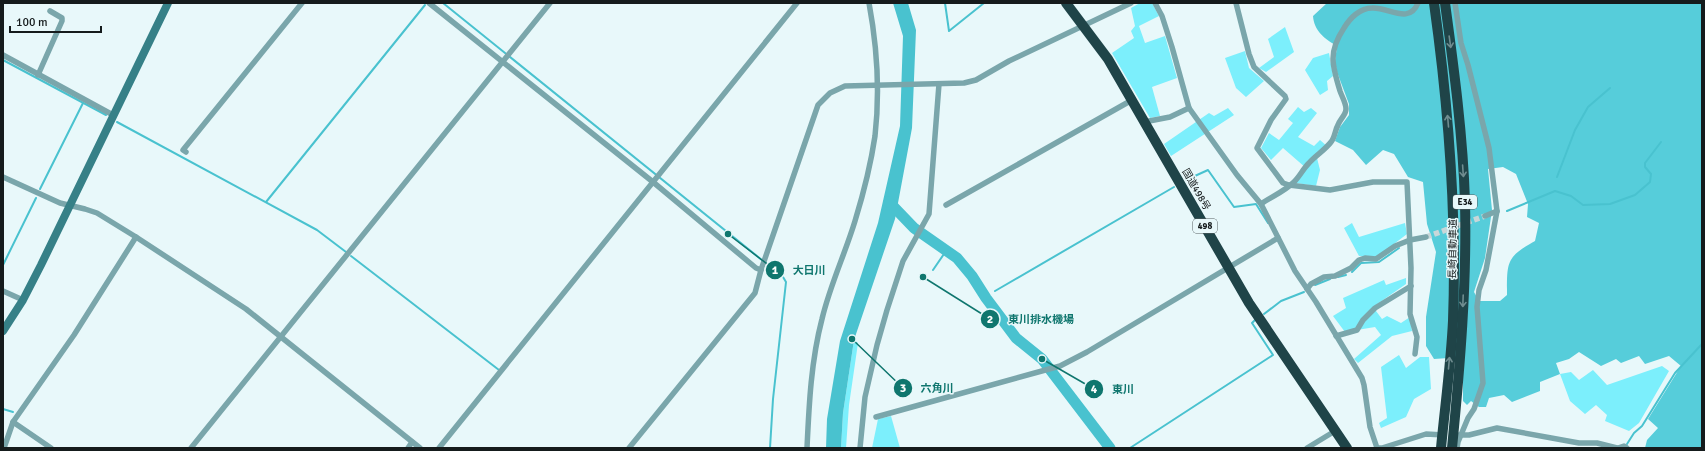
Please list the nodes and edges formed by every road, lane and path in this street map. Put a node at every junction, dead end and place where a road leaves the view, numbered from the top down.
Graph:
1 (168, 3) edge
2 (302, 3) edge
3 (429, 3) edge
4 (550, 3) edge
5 (797, 3) edge
6 (869, 3) edge
7 (1066, 3) edge
8 (1131, 3) edge
9 (1156, 3) edge
10 (1236, 3) edge
11 (1418, 3) edge
12 (1434, 3) edge
13 (1444, 3) edge
14 (1455, 3) edge
15 (50, 11) dead end
16 (1084, 26) junction
17 (3, 55) edge
18 (503, 61) junction
19 (38, 75) junction
20 (937, 84) junction
21 (878, 85) junction
22 (1132, 100) junction
23 (1189, 108) junction
24 (113, 115) junction
25 (1144, 122) junction
26 (186, 152) dead end
27 (3, 177) edge
28 (653, 182) junction
29 (1289, 186) junction
30 (1261, 204) junction
31 (946, 205) dead end
32 (70, 206) junction
33 (1497, 211) junction
34 (1485, 216) tunnel mouth
35 (136, 237) junction
36 (1426, 237) tunnel mouth
37 (1278, 238) junction
38 (1410, 240) junction
39 (1228, 268) junction
40 (761, 270) junction
41 (1410, 286) junction
42 (1307, 289) junction
43 (3, 291) edge
44 (23, 300) junction
45 (3, 331) edge
46 (1336, 336) junction
47 (281, 337) junction
48 (1415, 354) dead end
49 (876, 417) dead end
50 (13, 422) junction
51 (1335, 431) junction
52 (1461, 435) junction
53 (412, 442) junction
54 (4, 448) edge
55 (51, 448) edge
56 (190, 448) edge
57 (408, 448) edge
58 (420, 448) edge
59 (439, 448) edge
60 (629, 448) edge
61 (806, 448) edge
62 (860, 448) edge
63 (1307, 448) edge
64 (1347, 448) edge
65 (1441, 448) edge
66 (1452, 448) edge
67 (1457, 448) edge
68 (1618, 448) edge
69 (1627, 448) edge

1 - 24 street
2 - 26 street
3 - 18 street
4 - 18 street
5 - 28 street
6 - 21 street
7 - 16 highway, 国道498号 / 498
8 - 16 street
9 - 23 street
10 - 29 street
11 - 29 street
65 -> 12 highway, 長崎自動車道 / E34
13 -> 66 highway, 長崎自動車道 / E34
14 - 33 street
15 - 19 street
16 - 20 street
16 - 22 highway, 国道498号 / 498
17 - 19 street
18 - 28 street
18 - 47 street
19 - 24 street
20 - 21 street
20 - 62 street
21 - 40 street
21 - 61 street
22 - 25 highway, 国道498号 / 498
22 - 31 street
23 - 25 street
23 - 30 street
24 - 32 street
25 - 39 highway, 国道498号 / 498
27 - 32 street
28 - 40 street
28 - 59 street
29 - 30 street
29 - 38 street
30 - 37 street
32 - 35 street
32 - 44 street
33 - 34 street
33 - 52 street
35 - 47 street
35 - 50 street
36 - 38 street
37 - 39 street
37 - 42 street
38 - 41 street
38 - 42 street
39 - 49 street
39 - 51 highway, 国道498号 / 498
40 - 60 street
41 - 46 street
41 - 48 street
42 - 46 street
43 - 44 street
44 - 45 street
46 - 52 street
47 - 53 street
47 - 56 street
50 - 54 street
50 - 55 street
51 - 63 street
51 - 64 highway, 国道498号 / 498
52 - 67 street
52 - 68 street
53 - 57 street
53 - 58 street
68 - 69 street

